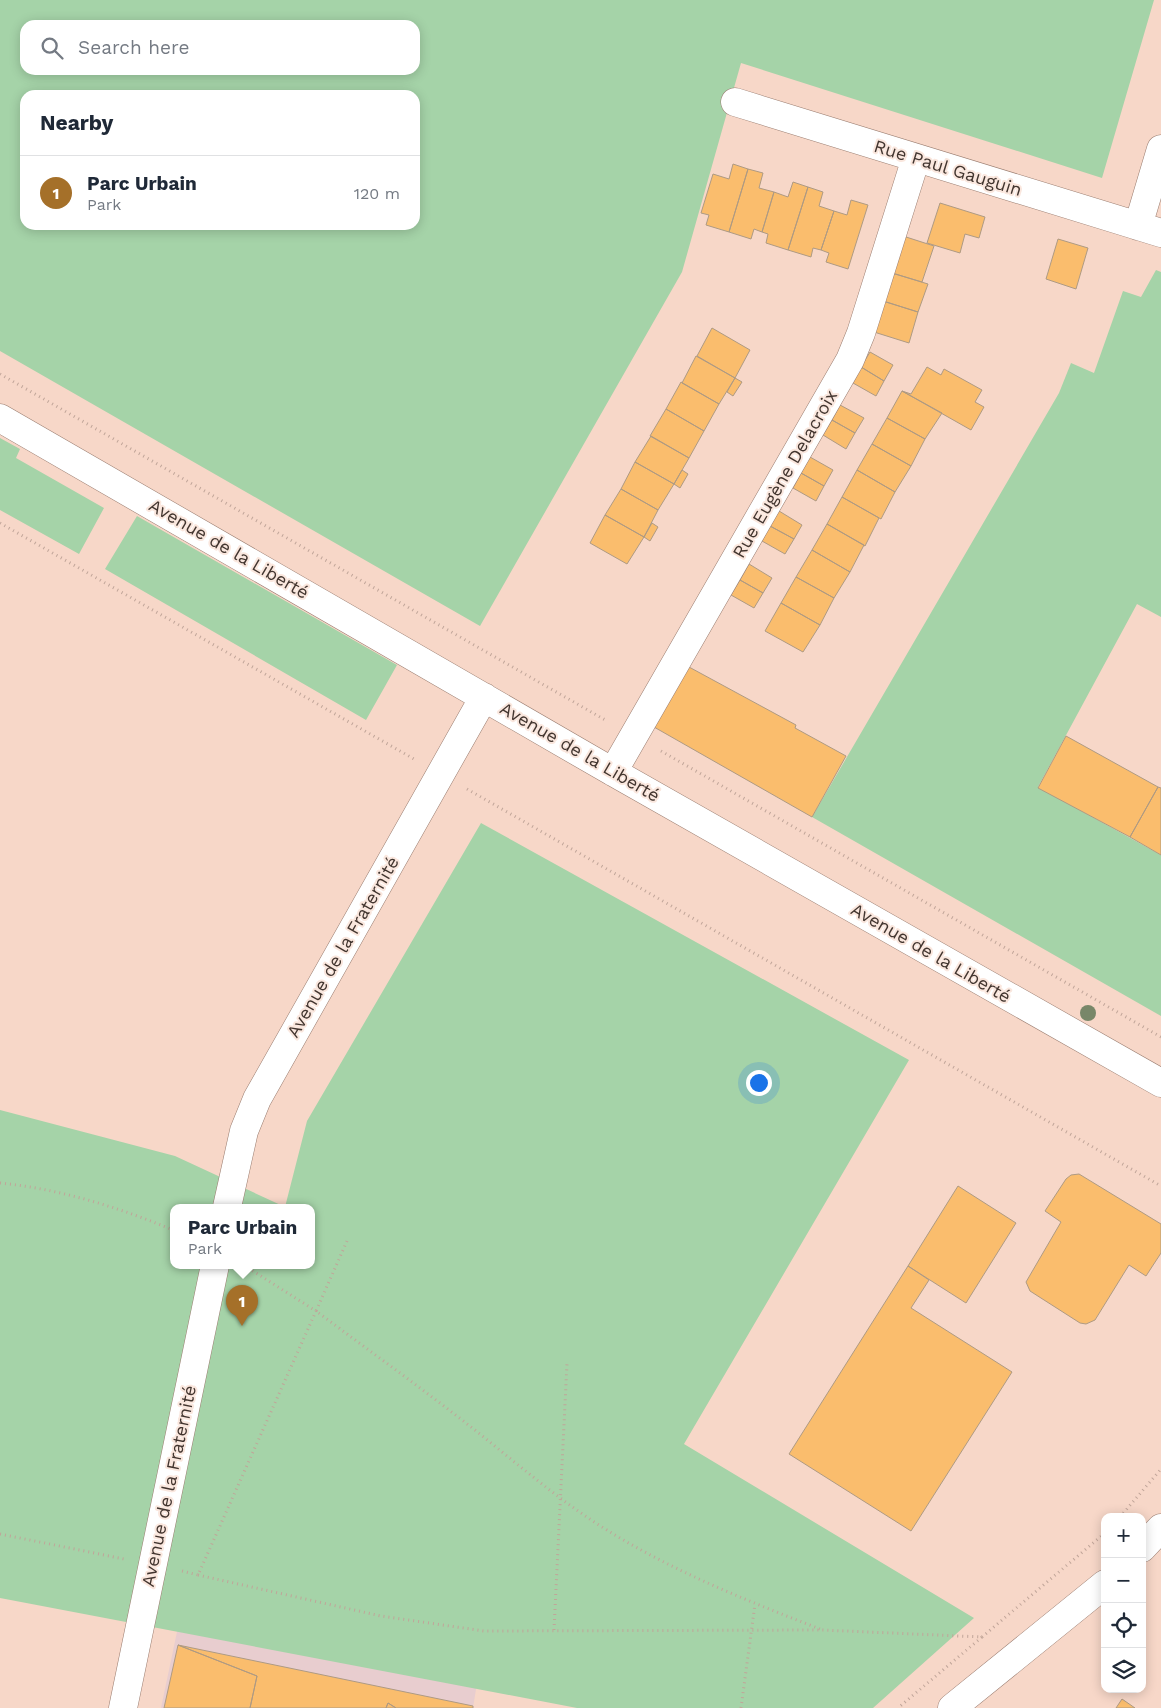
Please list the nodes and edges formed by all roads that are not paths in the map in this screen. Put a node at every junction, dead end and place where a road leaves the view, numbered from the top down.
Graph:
1 (735, 102) dead end
2 (1161, 149) edge
3 (916, 158) junction
4 (1149, 230) edge
5 (0, 418) edge
6 (484, 697) junction
7 (613, 772) junction
8 (1161, 1083) edge
9 (228, 1204) edge
10 (214, 1269) edge
11 (1161, 1528) edge
12 (1146, 1544) edge
13 (1101, 1587) edge
14 (123, 1708) edge
15 (952, 1708) edge

1 - 3 street, Rue Paul Gauguin
2 - 4 street
3 - 4 street, Rue Paul Gauguin
3 - 7 street, Rue Eugène Delacroix
5 - 6 street, Avenue de la Liberté
6 - 7 street, Avenue de la Liberté
6 - 9 street, Avenue de la Fraternité
7 - 8 street, Avenue de la Liberté
10 - 14 street, Avenue de la Fraternité
11 - 12 street
13 - 15 street

